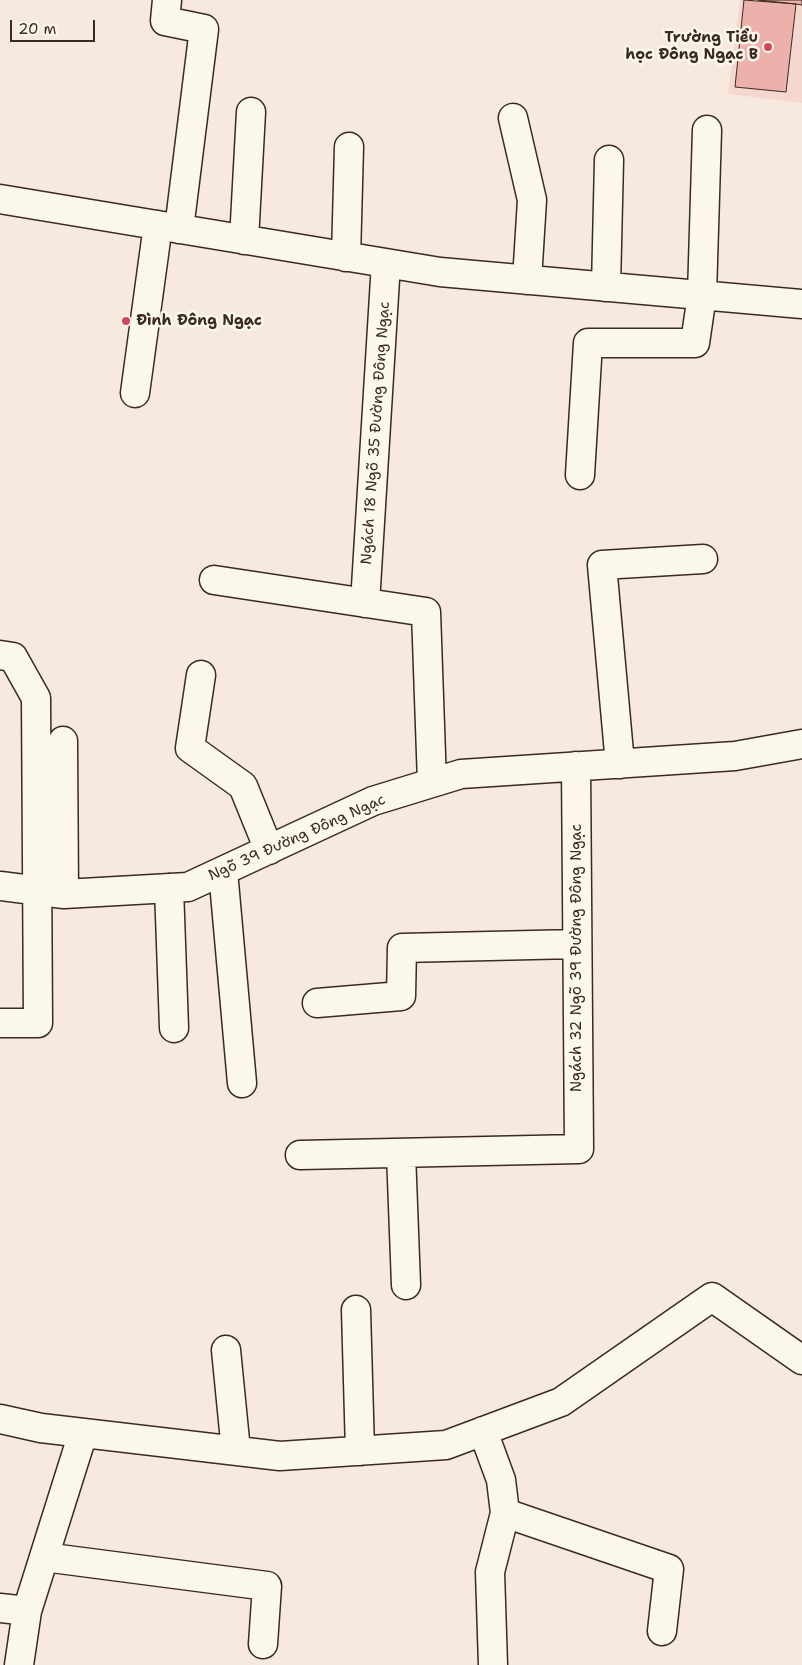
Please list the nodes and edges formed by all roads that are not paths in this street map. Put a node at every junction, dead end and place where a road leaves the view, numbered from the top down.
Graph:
1 (167, 0) edge
2 (251, 112) dead end
3 (513, 118) dead end
4 (707, 130) dead end
5 (349, 147) dead end
6 (609, 160) dead end
7 (0, 199) edge
8 (169, 227) junction
9 (244, 240) junction
10 (346, 257) junction
11 (386, 263) junction
12 (527, 280) junction
13 (606, 287) junction
14 (702, 295) junction
15 (802, 304) edge
16 (135, 392) dead end
17 (580, 476) dead end
18 (703, 559) dead end
19 (214, 580) dead end
20 (365, 603) junction
21 (0, 655) edge
22 (201, 675) dead end
23 (63, 742) dead end
24 (802, 744) edge
25 (620, 764) junction
26 (576, 766) junction
27 (432, 782) junction
28 (268, 850) junction
29 (223, 871) junction
30 (0, 886) edge
31 (169, 888) junction
32 (36, 890) junction
33 (64, 894) junction
34 (576, 944) junction
35 (317, 1003) dead end
36 (0, 1023) edge
37 (174, 1028) dead end
38 (242, 1083) dead end
39 (401, 1152) junction
40 (300, 1155) dead end
41 (406, 1285) dead end
42 (356, 1310) dead end
43 (226, 1350) dead end
44 (802, 1360) edge
45 (0, 1420) edge
46 (484, 1431) junction
47 (83, 1432) junction
48 (236, 1451) junction
49 (360, 1451) junction
50 (504, 1514) junction
51 (44, 1557) junction
52 (0, 1608) edge
53 (27, 1610) junction
54 (662, 1631) dead end
55 (263, 1644) dead end
56 (19, 1665) edge
57 (493, 1665) edge

1 - 8 street
2 - 9 street
3 - 12 street
4 - 14 street
5 - 10 street
6 - 13 street
7 - 8 street
8 - 9 street
8 - 16 street
9 - 10 street
10 - 11 street
11 - 12 street
11 - 20 street, Ngách 18 Ngõ 35 Đường Đông Ngạc
12 - 13 street
13 - 14 street
14 - 15 street
14 - 17 street
18 - 25 street
19 - 20 street
20 - 27 street
21 - 32 street
22 - 28 street
23 - 33 street
24 - 25 street, Ngõ 39 Đường Đông Ngạc
25 - 26 street, Ngõ 39 Đường Đông Ngạc
26 - 27 street, Ngõ 39 Đường Đông Ngạc
26 - 34 street, Ngách 32 Ngõ 39 Đường Đông Ngạc
27 - 28 street, Ngõ 39 Đường Đông Ngạc
28 - 29 street, Ngõ 39 Đường Đông Ngạc
29 - 31 street, Ngõ 39 Đường Đông Ngạc
29 - 38 street
30 - 32 street, Ngõ 39 Đường Đông Ngạc
31 - 33 street, Ngõ 39 Đường Đông Ngạc
31 - 37 street
32 - 33 street, Ngõ 39 Đường Đông Ngạc
32 - 36 street
34 - 35 street
34 - 39 street, Ngách 32 Ngõ 39 Đường Đông Ngạc
39 - 40 street
39 - 41 street
42 - 49 street
43 - 48 street
44 - 46 street
45 - 47 street
46 - 49 street
46 - 50 street
47 - 48 street
47 - 51 street
48 - 49 street
50 - 54 street
50 - 57 street
51 - 53 street
51 - 55 street
52 - 53 street
53 - 56 street

